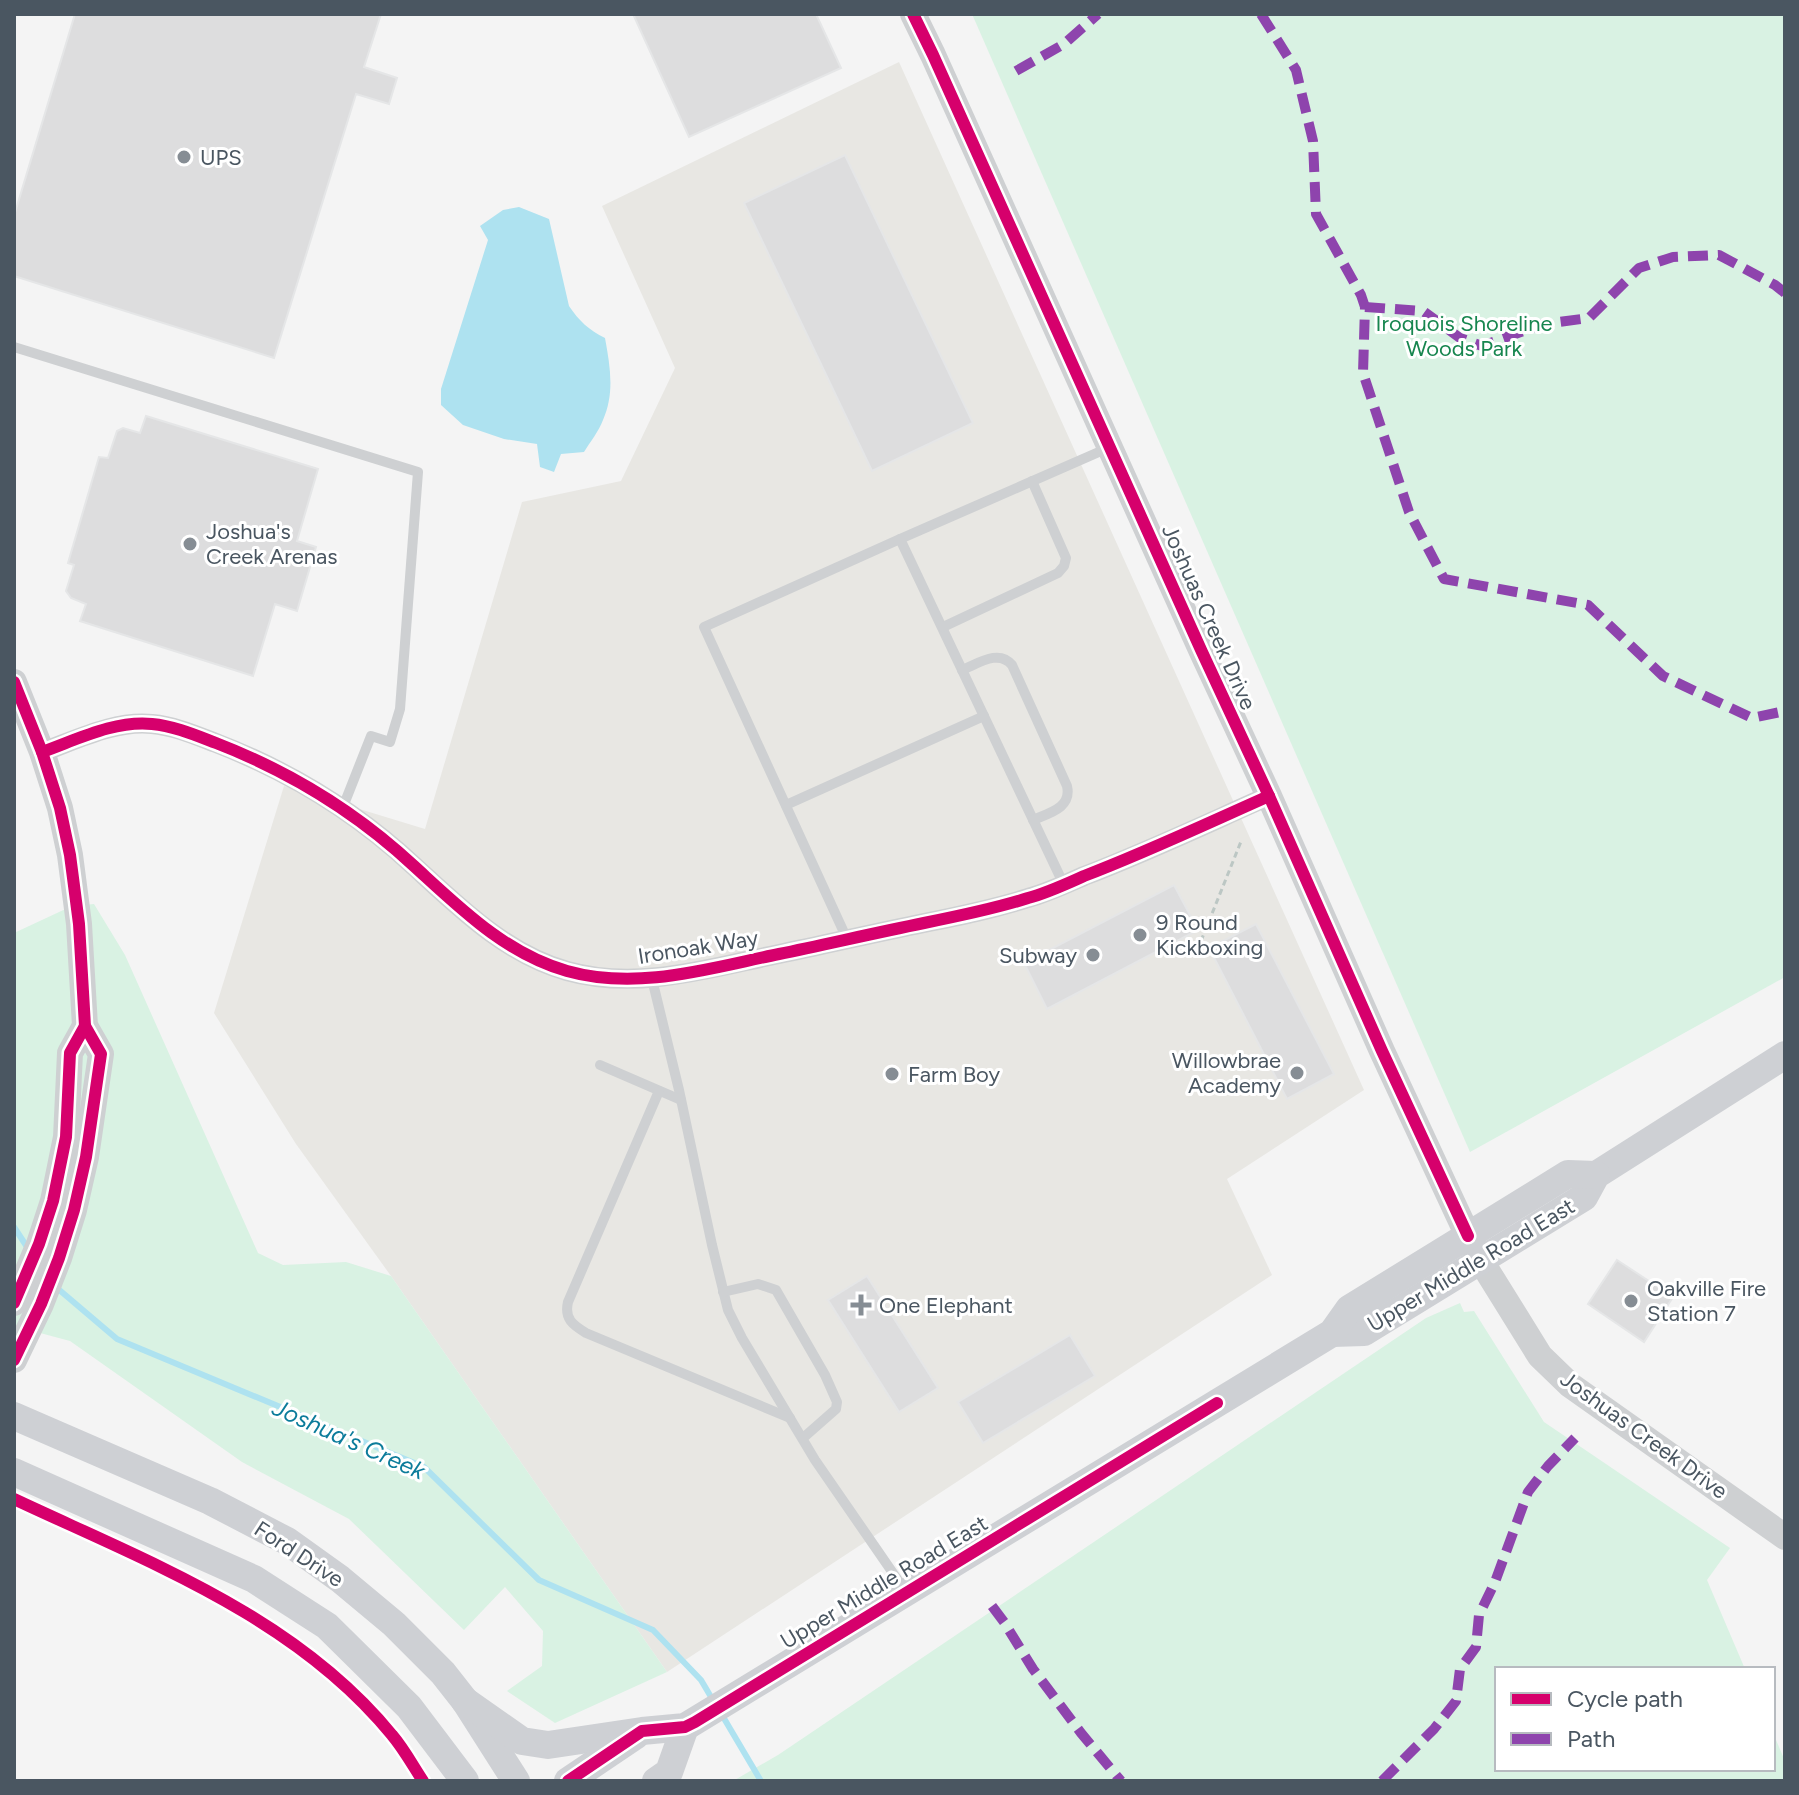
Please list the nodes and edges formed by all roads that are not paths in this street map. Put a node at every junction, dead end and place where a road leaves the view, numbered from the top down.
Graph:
1 (913, 14) edge
2 (14, 347) edge
3 (1110, 447) junction
4 (1032, 481) junction
5 (900, 539) junction
6 (943, 627) junction
7 (962, 670) junction
8 (14, 682) edge
9 (984, 716) junction
10 (42, 752) junction
11 (1269, 796) junction
12 (786, 805) junction
13 (343, 807) junction
14 (1033, 820) junction
15 (1064, 885) junction
16 (847, 939) junction
17 (652, 979) junction
18 (1785, 1055) edge
19 (600, 1065) dead end
20 (659, 1091) junction
21 (681, 1100) junction
22 (63, 1206) junction
23 (1474, 1248) junction
24 (723, 1292) junction
25 (14, 1303) edge
26 (16, 1356) edge
27 (14, 1416) edge
28 (790, 1418) junction
29 (803, 1438) junction
30 (14, 1472) edge
31 (1785, 1537) edge
32 (906, 1592) junction
33 (465, 1701) junction
34 (690, 1724) junction
35 (642, 1731) junction
36 (465, 1781) edge
37 (516, 1781) edge
38 (568, 1781) edge
39 (656, 1781) edge

1 - 3 street, Joshuas Creek Drive
2 - 13 lane
3 - 4 lane
3 - 11 street, Joshuas Creek Drive
4 - 5 lane
4 - 6 lane
5 - 6 lane
5 - 12 lane
6 - 7 lane
7 - 9 lane
7 - 14 lane
8 - 10 street
9 - 12 lane
9 - 14 lane
10 - 13 street, Ironoak Way
10 - 22 street
11 - 15 street, Ironoak Way
11 - 23 street, Joshuas Creek Drive
12 - 16 lane
13 - 17 street, Ironoak Way
14 - 15 lane
15 - 16 street, Ironoak Way
16 - 17 street, Ironoak Way
17 - 21 lane
18 - 23 main road, Upper Middle Road East
19 - 20 lane
20 - 21 lane
20 - 28 lane
21 - 24 lane
22 - 25 street
22 - 26 street
23 - 31 street, Joshuas Creek Drive
23 - 32 main road, Upper Middle Road East
24 - 28 lane
24 - 29 lane
27 - 33 main road, Ford Drive
28 - 29 lane
29 - 32 lane
30 - 36 main road, Ford Drive
32 - 34 main road, Upper Middle Road East
33 - 35 main road
33 - 37 main road, Ford Drive
34 - 35 main road, Upper Middle Road East
34 - 39 main road
35 - 38 main road, Upper Middle Road East

